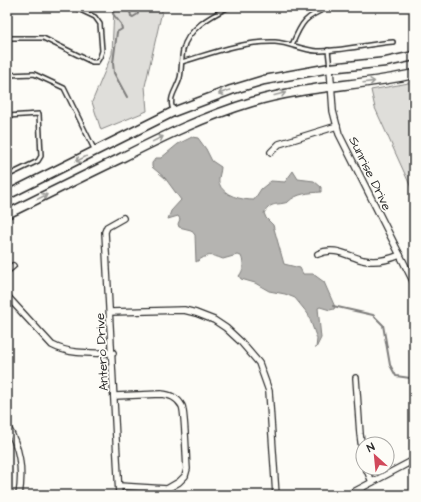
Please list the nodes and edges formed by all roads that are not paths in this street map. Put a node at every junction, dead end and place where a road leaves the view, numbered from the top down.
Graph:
1 (74, 7) edge
2 (229, 7) edge
3 (329, 7) edge
4 (7, 38) edge
5 (393, 42) dead end
6 (292, 45) junction
7 (328, 50) junction
8 (414, 56) edge
9 (182, 62) junction
10 (330, 68) junction
11 (414, 74) edge
12 (7, 75) edge
13 (331, 86) junction
14 (173, 112) junction
15 (7, 116) edge
16 (337, 126) junction
17 (95, 151) junction
18 (271, 152) dead end
19 (7, 176) edge
20 (7, 195) edge
21 (7, 214) edge
22 (123, 218) dead end
23 (318, 254) dead end
24 (400, 255) junction
25 (12, 266) dead end
26 (7, 271) edge
27 (414, 283) edge
28 (7, 296) edge
29 (110, 312) junction
30 (113, 353) junction
31 (356, 378) dead end
32 (115, 396) junction
33 (7, 426) edge
34 (360, 436) edge
35 (414, 460) edge
36 (369, 476) edge
37 (372, 482) junction
38 (119, 486) junction
39 (19, 495) edge
40 (119, 495) edge
41 (276, 495) edge
42 (348, 495) edge

1 - 4 lane
2 - 9 lane
3 - 6 lane
5 - 7 lane
6 - 7 lane
6 - 9 lane
7 - 10 lane
8 - 10 main road
9 - 14 lane
10 - 13 street, Sunrise Drive
10 -> 14 main road
13 -> 11 main road
12 - 17 lane
13 - 16 street, Sunrise Drive
21 -> 13 main road
14 - 17 main road
15 - 19 lane
16 - 18 street
16 - 24 street, Sunrise Drive
17 -> 20 main road
22 - 29 street, Antero Drive
23 - 24 street
24 - 27 street, Sunrise Drive
25 - 26 street
28 - 30 street
29 - 30 street, Antero Drive
29 - 41 street
30 - 32 street, Antero Drive
31 - 34 street
32 - 38 street, Antero Drive
32 - 38 street
33 - 39 street
35 - 37 street
36 - 37 street
37 - 42 street
38 - 40 street, Antero Drive

